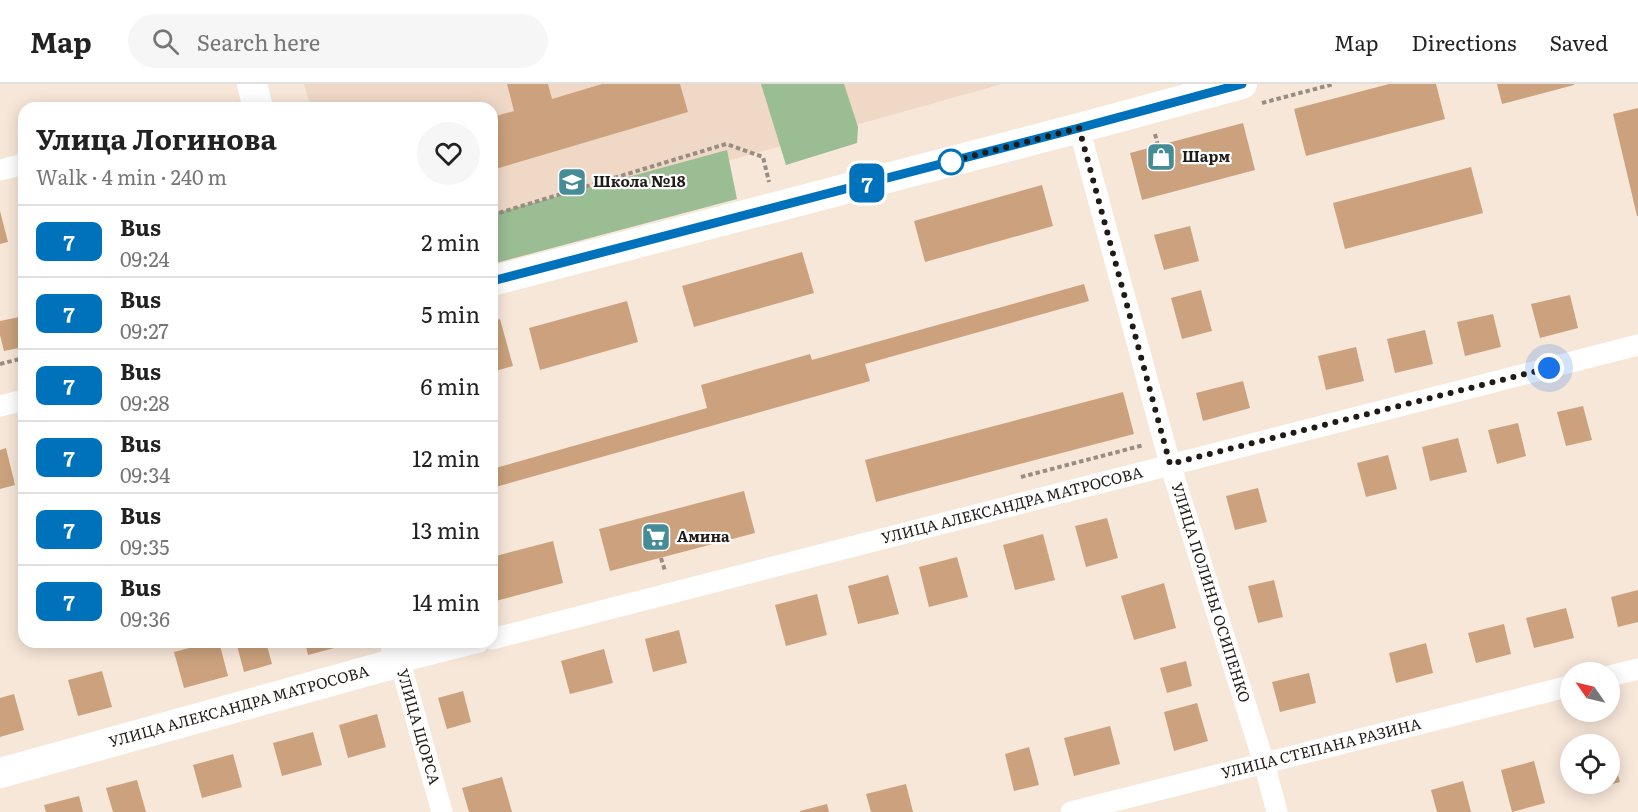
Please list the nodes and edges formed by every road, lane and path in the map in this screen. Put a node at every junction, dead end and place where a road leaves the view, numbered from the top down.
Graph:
1 (252, 84) edge
2 (1242, 84) edge
3 (256, 102) edge
4 (1079, 128) junction
5 (1154, 131) dead end
6 (1158, 146) dead end
7 (18, 166) edge
8 (0, 170) edge
9 (776, 207) junction
10 (498, 213) edge
11 (498, 279) edge
12 (1638, 345) edge
13 (18, 360) edge
14 (0, 364) edge
15 (18, 402) edge
16 (0, 406) edge
17 (1170, 464) junction
18 (662, 558) dead end
19 (665, 571) dead end
20 (498, 637) edge
21 (430, 648) edge
22 (398, 652) edge
23 (1638, 669) edge
24 (1620, 674) edge
25 (1560, 689) edge
26 (1264, 763) junction
27 (0, 773) edge
28 (442, 812) edge
29 (1071, 812) edge
30 (1277, 812) edge

1 - 3 street
2 - 4 street
4 - 9 street
4 - 17 street, УЛИЦА ПОЛИНЫ ОСИПЕНКО
5 - 6 path
7 - 8 street
9 - 10 path
9 - 11 street
12 - 17 street, УЛИЦА АЛЕКСАНДРА МАТРОСОВА
13 - 14 path
15 - 16 street
17 - 20 street, УЛИЦА АЛЕКСАНДРА МАТРОСОВА
17 - 26 street, УЛИЦА ПОЛИНЫ ОСИПЕНКО
18 - 19 path
21 - 22 street, УЛИЦА АЛЕКСАНДРА МАТРОСОВА
22 - 27 street, УЛИЦА АЛЕКСАНДРА МАТРОСОВА
22 - 28 street, УЛИЦА ЩОРСА
23 - 24 street
25 - 26 street, УЛИЦА СТЕПАНА РАЗИНА
26 - 29 street, УЛИЦА СТЕПАНА РАЗИНА
26 - 30 street, УЛИЦА ПОЛИНЫ ОСИПЕНКО

